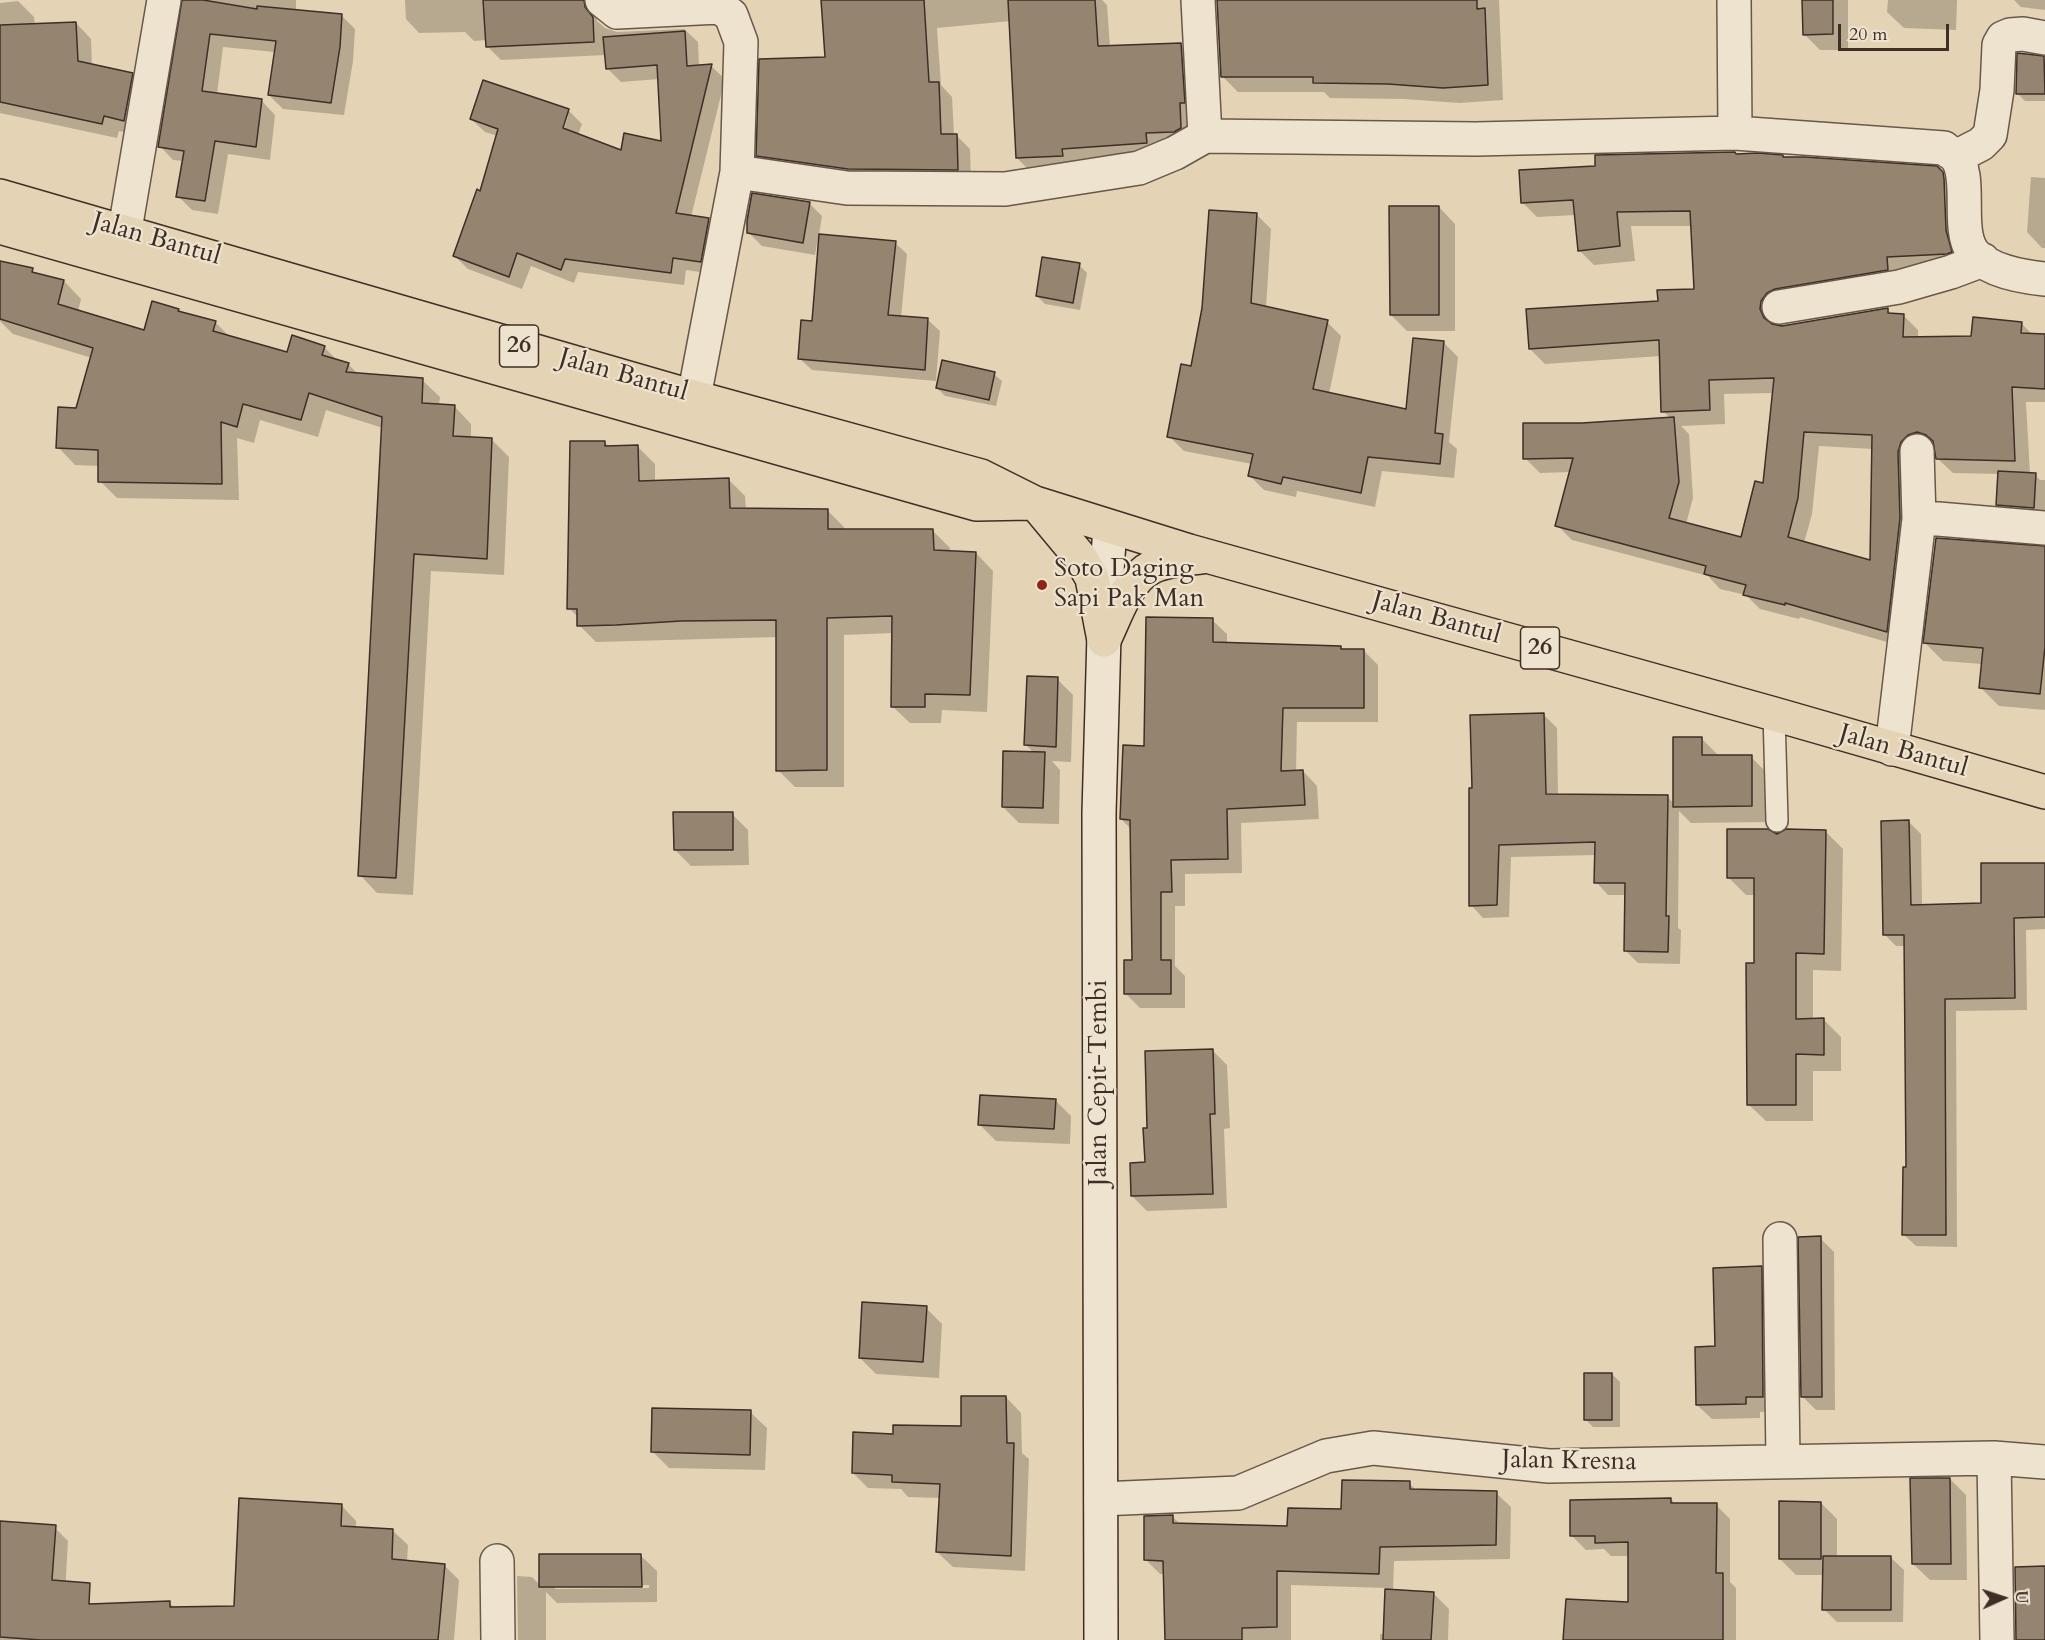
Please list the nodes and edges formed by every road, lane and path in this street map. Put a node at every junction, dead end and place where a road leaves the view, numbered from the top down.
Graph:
1 (164, 0) edge
2 (602, 0) edge
3 (1198, 0) edge
4 (1734, 0) edge
5 (2045, 38) edge
6 (1735, 133) junction
7 (1205, 136) junction
8 (1956, 157) junction
9 (737, 172) junction
10 (0, 196) edge
11 (0, 227) edge
12 (122, 246) junction
13 (1983, 260) junction
14 (2045, 279) edge
15 (1779, 307) dead end
16 (694, 397) junction
17 (1917, 451) dead end
18 (1035, 503) junction
19 (1919, 519) junction
20 (1110, 526) junction
21 (2045, 528) edge
22 (1210, 556) junction
23 (1104, 640) junction
24 (1774, 714) junction
25 (1892, 749) junction
26 (2045, 792) edge
27 (1778, 821) dead end
28 (1780, 1239) dead end
29 (1994, 1458) junction
30 (1783, 1461) junction
31 (2045, 1462) edge
32 (1101, 1499) junction
33 (497, 1561) dead end
34 (498, 1640) edge
35 (1101, 1640) edge
36 (1998, 1640) edge

1 - 12 street
2 - 9 street
3 - 7 street
4 - 6 street
5 - 8 street
6 - 7 street
6 - 8 street
7 - 9 street
8 - 13 street
9 - 16 street
10 - 12 main road, Jalan Bantul / 26
11 - 12 main road, Jalan Bantul / 26
12 - 16 main road, Jalan Bantul / 26
12 - 18 main road, Jalan Bantul / 26
13 - 14 street
13 - 15 street
16 - 18 main road, Jalan Bantul / 26
17 - 19 street
18 - 20 main road, Jalan Bantul / 26
18 - 23 main road
19 - 21 street
19 - 25 street
20 - 22 main road, Jalan Bantul / 26
20 - 23 street, Jalan Cepit-Tembi
22 - 23 main road
22 - 24 main road, Jalan Bantul / 26
23 - 32 street, Jalan Cepit-Tembi
24 - 25 main road, Jalan Bantul / 26
24 - 27 lane
25 - 26 main road, Jalan Bantul / 26
28 - 30 street
29 - 30 street, Jalan Kresna
29 - 31 street, Jalan Kresna
29 - 36 street
30 - 32 street, Jalan Kresna
32 - 35 street, Jalan Cepit-Tembi
33 - 34 street

